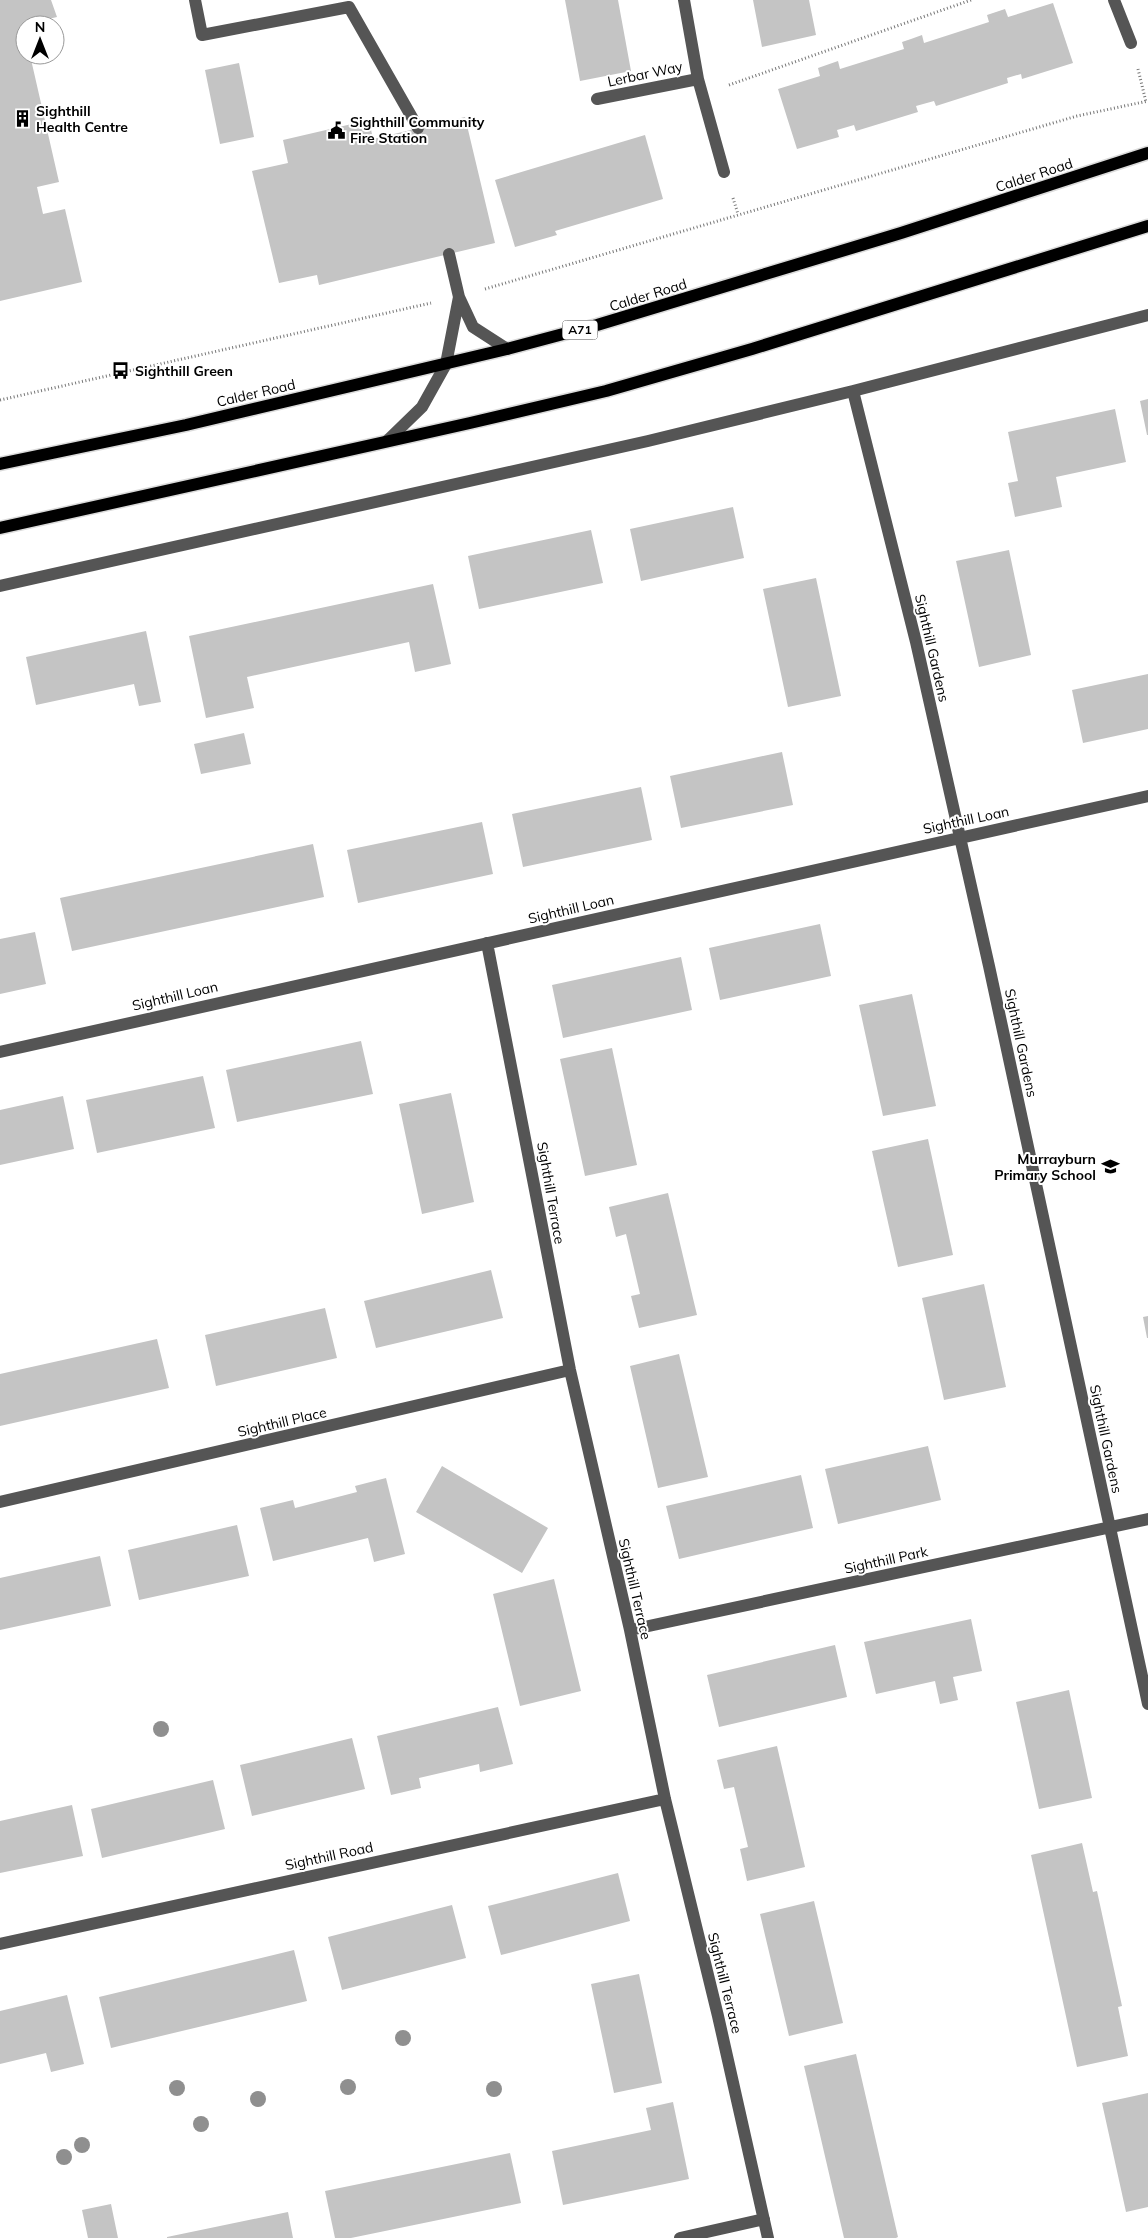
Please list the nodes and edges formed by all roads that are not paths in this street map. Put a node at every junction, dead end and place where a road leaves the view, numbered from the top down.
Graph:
1 (194, 0) edge
2 (684, 0) edge
3 (1114, 0) edge
4 (1131, 43) road end
5 (698, 79) junction
6 (597, 99) dead end
7 (418, 128) dead end
8 (1148, 153) edge
9 (724, 172) dead end
10 (1148, 226) edge
11 (449, 254) dead end
12 (459, 297) junction
13 (1148, 315) edge
14 (508, 349) junction
15 (446, 364) junction
16 (853, 391) junction
17 (387, 441) junction
18 (0, 464) edge
19 (0, 528) edge
20 (0, 586) edge
21 (1148, 796) edge
22 (960, 836) junction
23 (487, 943) junction
24 (0, 1052) edge
25 (570, 1370) junction
26 (0, 1502) edge
27 (1148, 1519) edge
28 (1110, 1527) junction
29 (630, 1630) junction
30 (1148, 1704) edge
31 (665, 1798) junction
32 (0, 1944) edge
33 (764, 2219) junction
34 (680, 2238) edge
35 (768, 2238) edge

1 - 7 street
2 - 5 street, Lerbar Way
3 - 4 street
5 - 6 street, Lerbar Way
5 - 9 street, Lerbar Way
8 - 14 main road, Calder Road / A71
10 - 17 main road
11 - 12 street
12 - 14 street
12 - 15 street
13 - 16 street
14 - 15 main road, Calder Road / A71
15 - 17 street
15 - 18 main road, Calder Road / A71
16 - 20 street
16 - 22 street, Sighthill Gardens
17 - 19 main road
21 - 22 street, Sighthill Loan
22 - 23 street, Sighthill Loan
22 - 28 street, Sighthill Gardens
23 - 24 street, Sighthill Loan
23 - 25 street, Sighthill Terrace
25 - 26 street, Sighthill Place
25 - 29 street, Sighthill Terrace
27 - 28 street, Sighthill Park
28 - 29 street, Sighthill Park
28 - 30 street, Sighthill Gardens
29 - 31 street, Sighthill Terrace
31 - 32 street, Sighthill Road
31 - 33 street, Sighthill Terrace
33 - 34 street
33 - 35 street, Sighthill Terrace

